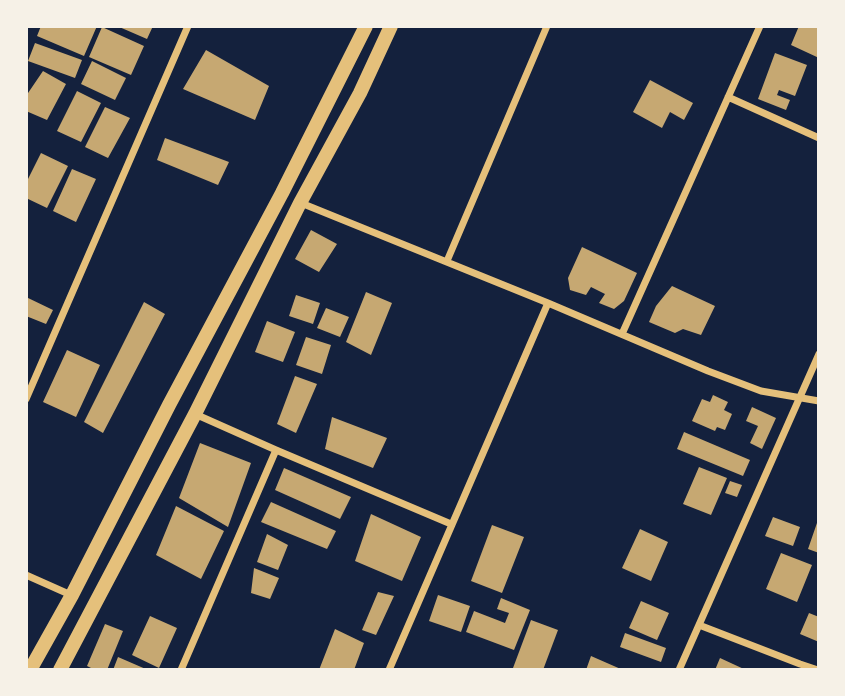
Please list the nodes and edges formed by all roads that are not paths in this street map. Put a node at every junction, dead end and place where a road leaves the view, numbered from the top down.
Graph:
1 (188, 26) edge
2 (366, 26) edge
3 (391, 26) edge
4 (547, 26) edge
5 (760, 26) edge
6 (339, 82) junction
7 (360, 93) junction
8 (728, 97) junction
9 (819, 138) edge
10 (300, 203) junction
11 (447, 261) junction
12 (548, 303) junction
13 (622, 334) junction
14 (819, 354) edge
15 (26, 398) edge
16 (800, 398) junction
17 (819, 401) edge
18 (195, 414) junction
19 (276, 450) junction
20 (452, 524) junction
21 (26, 575) edge
22 (72, 595) junction
23 (698, 625) junction
24 (30, 670) edge
25 (60, 670) edge
26 (181, 670) edge
27 (389, 670) edge
28 (679, 670) edge
29 (818, 670) edge

1 - 15 street
2 - 6 main road
3 - 7 main road
4 - 11 street
5 - 8 street
6 - 7 main road
6 - 22 main road
7 - 10 main road
8 - 9 street
8 - 13 street
10 - 11 street
10 - 18 main road
11 - 12 street
12 - 13 street
12 - 20 street
13 - 16 street
14 - 16 street
16 - 17 street
16 - 23 street
18 - 19 street
18 - 25 main road
19 - 20 street
19 - 26 street
20 - 27 street
21 - 22 street
22 - 24 main road
23 - 28 street
23 - 29 street

